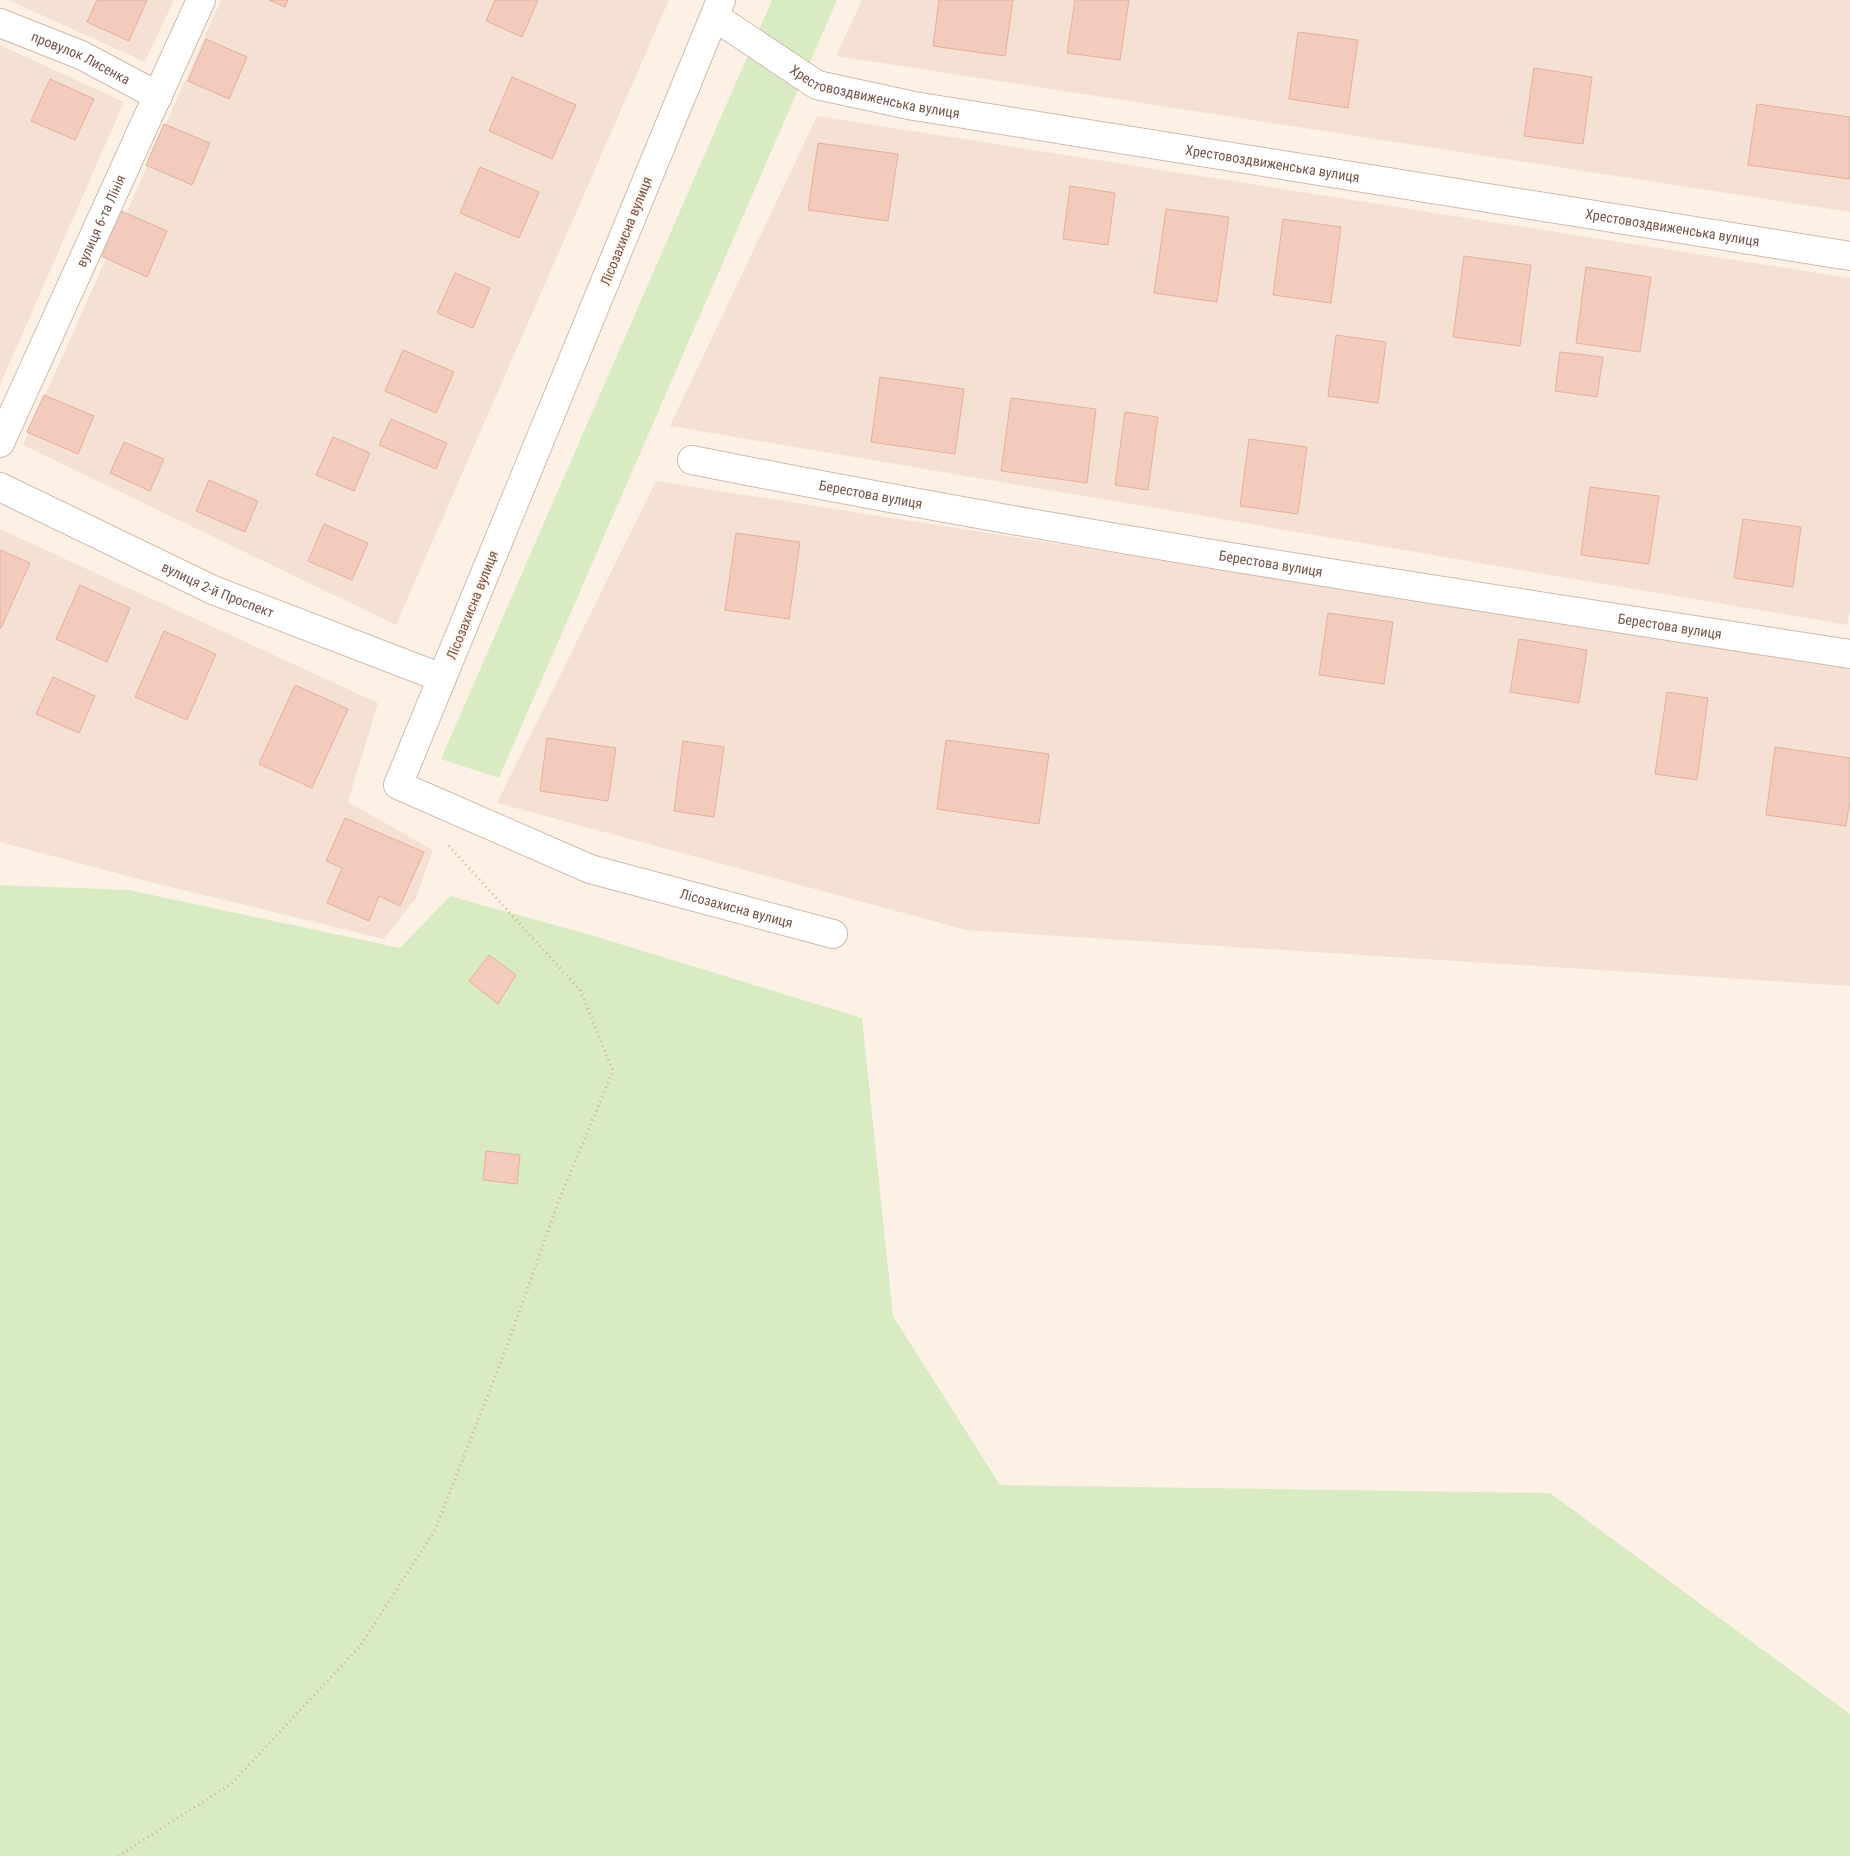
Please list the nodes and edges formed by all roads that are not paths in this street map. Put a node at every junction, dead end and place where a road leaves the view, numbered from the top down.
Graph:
1 (201, 0) edge
2 (718, 8) edge
3 (0, 23) edge
4 (158, 96) junction
5 (1850, 256) edge
6 (0, 443) edge
7 (692, 460) dead end
8 (0, 487) edge
9 (1850, 654) edge
10 (442, 678) junction
11 (833, 934) dead end

1 - 4 street, вулиця 6-та Лінія
2 - 5 street, Хрестовоздвиженська вулиця
2 - 10 street, Лісозахисна вулиця
3 - 4 street, провулок Лисенка
4 - 6 street, вулиця 6-та Лінія
7 - 9 street, Берестова вулиця
8 - 10 street, вулиця 2-й Проспект
10 - 11 street, Лісозахисна вулиця

